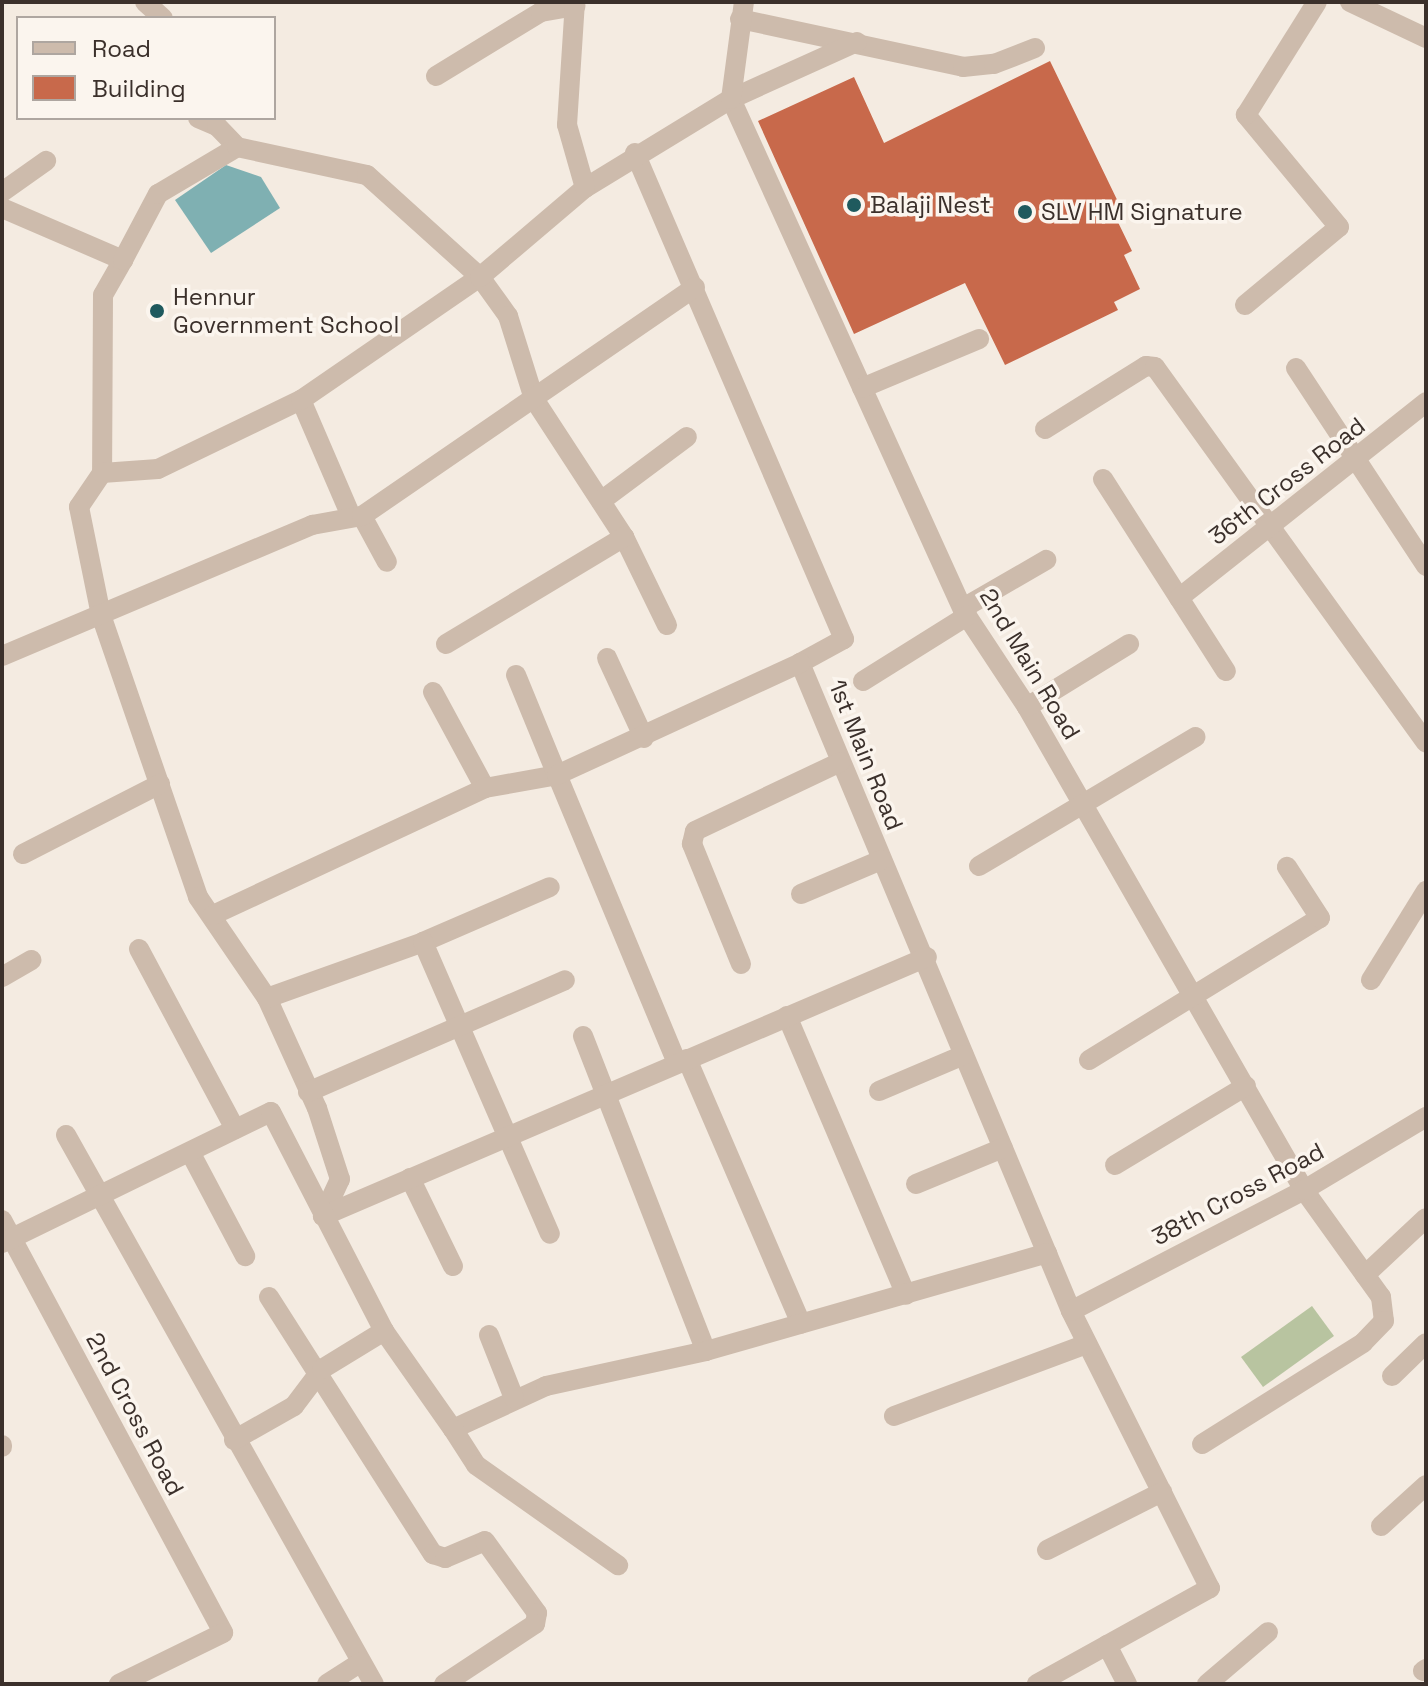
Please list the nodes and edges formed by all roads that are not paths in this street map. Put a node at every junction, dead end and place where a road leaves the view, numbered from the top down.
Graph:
1 (145, 2) edge
2 (1317, 2) edge
3 (1350, 2) edge
4 (575, 4) edge
5 (742, 11) edge
6 (161, 16) edge
7 (1426, 38) edge
8 (857, 42) junction
9 (1035, 48) dead end
10 (436, 76) dead end
11 (731, 99) junction
12 (203, 120) edge
13 (237, 147) junction
14 (635, 153) junction
15 (46, 161) dead end
16 (585, 188) junction
17 (2, 192) edge
18 (2, 208) edge
19 (123, 260) junction
20 (480, 277) junction
21 (695, 287) junction
22 (1245, 305) dead end
23 (979, 339) dead end
24 (1296, 368) dead end
25 (862, 388) junction
26 (534, 399) junction
27 (301, 400) junction
28 (1423, 412) edge
29 (1045, 429) dead end
30 (687, 437) dead end
31 (1356, 462) junction
32 (102, 473) junction
33 (1103, 479) dead end
34 (601, 501) junction
35 (356, 515) junction
36 (1272, 530) junction
37 (624, 537) junction
38 (1046, 560) dead end
39 (387, 562) dead end
40 (1426, 566) edge
41 (1179, 598) junction
42 (966, 612) junction
43 (101, 615) junction
44 (667, 625) dead end
45 (446, 644) dead end
46 (1129, 644) dead end
47 (2, 656) edge
48 (607, 658) dead end
49 (800, 663) junction
50 (1226, 671) dead end
51 (516, 675) dead end
52 (863, 681) dead end
53 (433, 692) dead end
54 (1027, 707) junction
55 (1195, 737) dead end
56 (644, 738) junction
57 (1426, 743) edge
58 (840, 762) junction
59 (557, 775) junction
60 (160, 784) junction
61 (485, 788) junction
62 (1081, 803) junction
63 (23, 854) dead end
64 (881, 860) junction
65 (979, 866) dead end
66 (1287, 867) dead end
67 (550, 887) dead end
68 (1426, 891) edge
69 (801, 894) dead end
70 (213, 915) junction
71 (423, 942) junction
72 (139, 949) dead end
73 (927, 957) junction
74 (31, 960) dead end
75 (741, 964) dead end
76 (2, 977) edge
77 (565, 980) dead end
78 (1371, 980) dead end
79 (1195, 994) junction
80 (267, 998) junction
81 (787, 1016) junction
82 (461, 1023) junction
83 (583, 1036) dead end
84 (964, 1055) junction
85 (1089, 1060) dead end
86 (682, 1061) junction
87 (1246, 1086) junction
88 (879, 1091) dead end
89 (308, 1092) junction
90 (606, 1094) junction
91 (1426, 1117) edge
92 (235, 1129) junction
93 (66, 1135) dead end
94 (509, 1136) junction
95 (1003, 1148) junction
96 (190, 1152) junction
97 (1115, 1165) dead end
98 (410, 1178) junction
99 (916, 1184) dead end
100 (1304, 1190) junction
101 (97, 1197) junction
102 (323, 1216) junction
103 (1426, 1218) edge
104 (5, 1234) edge
105 (550, 1234) dead end
106 (1047, 1253) junction
107 (245, 1256) dead end
108 (453, 1266) dead end
109 (1365, 1275) junction
110 (906, 1295) junction
111 (269, 1297) dead end
112 (1071, 1311) junction
113 (801, 1324) junction
114 (384, 1331) junction
115 (489, 1335) dead end
116 (1426, 1343) edge
117 (1087, 1344) junction
118 (706, 1351) junction
119 (1392, 1376) dead end
120 (316, 1378) junction
121 (514, 1398) junction
122 (894, 1416) dead end
123 (453, 1429) junction
124 (234, 1440) junction
125 (1202, 1444) dead end
126 (1426, 1485) edge
127 (1162, 1492) junction
128 (1381, 1526) dead end
129 (1047, 1550) dead end
130 (618, 1565) dead end
131 (1268, 1632) dead end
132 (1107, 1645) junction
133 (361, 1662) junction
134 (119, 1684) edge
135 (327, 1684) edge
136 (374, 1684) edge
137 (444, 1684) edge
138 (1037, 1684) edge
139 (1127, 1684) edge
140 (1207, 1684) edge

1 - 6 street
2 - 22 street
3 - 7 street
4 - 10 street
4 - 16 street
5 - 8 street
5 - 11 street
8 - 9 street
8 - 11 street
11 - 14 street
11 - 25 street, 2nd Main Road
12 - 13 street
13 - 19 street
13 - 20 street
14 - 16 street
14 - 21 street, 1st Main Road
15 - 17 street
16 - 20 street
18 - 19 street
19 - 32 street
20 - 26 street
20 - 27 street
21 - 26 street
21 - 49 street, 1st Main Road
23 - 25 street
24 - 31 street
25 - 42 street, 2nd Main Road
26 - 34 street
26 - 35 street
27 - 32 street
27 - 35 street
28 - 31 street, 36th Cross Road
29 - 36 street
30 - 34 street
31 - 36 street, 36th Cross Road
31 - 40 street
32 - 43 street
33 - 41 street
34 - 37 street
35 - 39 street
35 - 43 street
36 - 41 street, 36th Cross Road
36 - 57 street
37 - 44 street
37 - 45 street
38 - 42 street
41 - 50 street
42 - 52 street
42 - 54 street, 2nd Main Road
43 - 47 street
43 - 60 street
46 - 54 street
48 - 56 street
49 - 56 street
49 - 58 street, 1st Main Road
51 - 59 street
53 - 61 street
54 - 62 street, 2nd Main Road
55 - 62 street
56 - 59 street
58 - 64 street, 1st Main Road
58 - 75 street
59 - 61 street
59 - 86 street
60 - 63 street
60 - 70 street
61 - 70 street
62 - 65 street
62 - 79 street, 2nd Main Road
64 - 69 street
64 - 73 street, 1st Main Road
66 - 79 street
67 - 71 street
68 - 78 street
70 - 80 street
71 - 80 street
71 - 82 street
72 - 92 street
73 - 81 street
73 - 84 street, 1st Main Road
74 - 76 street
77 - 82 street
79 - 85 street
79 - 87 street, 2nd Main Road
80 - 89 street
81 - 86 street
81 - 110 street
82 - 89 street
82 - 94 street
83 - 90 street
84 - 88 street
84 - 95 street, 1st Main Road
86 - 90 street
86 - 113 street
87 - 97 street
87 - 100 street, 2nd Main Road
89 - 102 street
90 - 94 street
90 - 118 street
91 - 100 street, 38th Cross Road
92 - 96 street
92 - 102 street
93 - 101 street
94 - 98 street
94 - 105 street
95 - 99 street
95 - 106 street, 1st Main Road
96 - 101 street
96 - 107 street
98 - 102 street
98 - 108 street
100 - 109 street, 2nd Main Road
100 - 112 street, 38th Cross Road
101 - 104 street
101 - 124 street
102 - 114 street
103 - 109 street
104 - 134 street, 2nd Cross Road
106 - 110 street
106 - 112 street, 1st Main Road
109 - 125 street, 2nd Main Road
110 - 113 street
111 - 120 street
112 - 117 street, 1st Main Road
113 - 118 street
114 - 120 street
114 - 123 street
115 - 121 street
116 - 119 street
117 - 122 street
117 - 127 street, 1st Main Road
118 - 121 street
120 - 124 street
120 - 137 street
121 - 123 street
123 - 130 street
124 - 133 street
126 - 128 street
127 - 129 street
127 - 132 street, 1st Main Road
131 - 140 street
132 - 138 street
132 - 139 street
133 - 135 street
133 - 136 street

